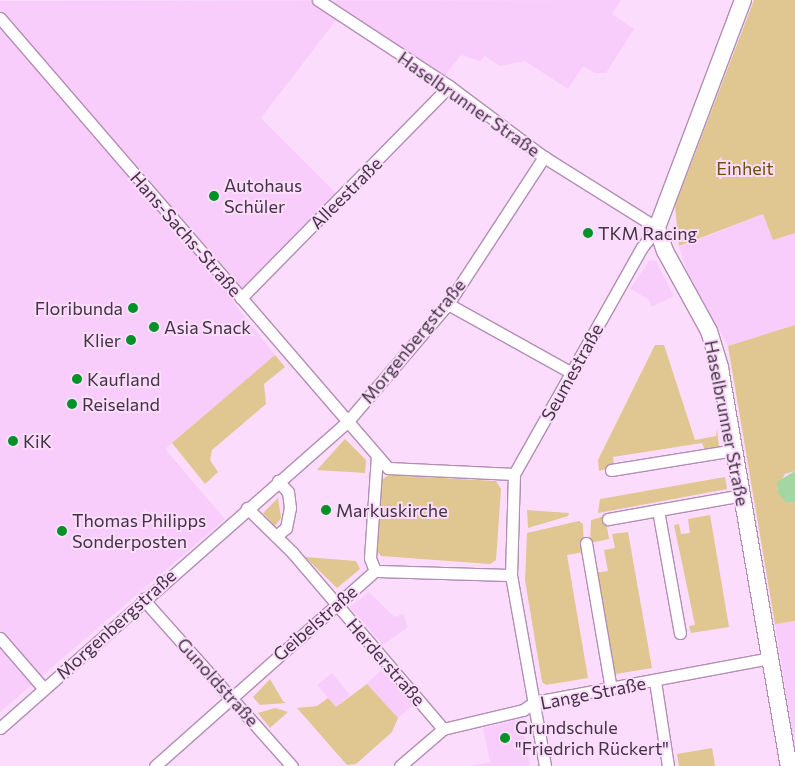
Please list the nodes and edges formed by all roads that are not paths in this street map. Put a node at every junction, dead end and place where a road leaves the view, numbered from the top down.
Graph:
1 (318, 0) edge
2 (743, 0) edge
3 (0, 18) edge
4 (449, 86) junction
5 (544, 157) junction
6 (657, 228) junction
7 (242, 298) junction
8 (448, 304) junction
9 (572, 372) junction
10 (348, 421) junction
11 (735, 450) junction
12 (377, 455) junction
13 (611, 470) dead end
14 (514, 474) junction
15 (278, 481) junction
16 (743, 495) junction
17 (247, 508) junction
18 (658, 510) junction
19 (608, 519) dead end
20 (276, 536) junction
21 (586, 543) dead end
22 (376, 571) junction
23 (511, 575) junction
24 (143, 599) junction
25 (336, 604) junction
26 (680, 633) dead end
27 (0, 638) edge
28 (771, 658) junction
29 (655, 682) junction
30 (44, 689) junction
31 (611, 689) junction
32 (232, 696) junction
33 (535, 702) junction
34 (0, 728) edge
35 (443, 728) junction
36 (155, 766) edge
37 (292, 766) edge
38 (400, 766) edge
39 (545, 766) edge
40 (668, 766) edge
41 (789, 766) edge

1 - 4 street, Haselbrunner Straße
2 - 6 street, Seumestraße
3 - 7 street, Hans-Sachs-Straße
4 - 5 street, Haselbrunner Straße
4 - 7 street, Alleestraße
5 - 6 street, Haselbrunner Straße
5 - 8 street, Morgenbergstraße
6 - 9 street, Seumestraße
6 - 11 street, Haselbrunner Straße
7 - 10 street, Hans-Sachs-Straße
8 - 9 street
8 - 10 street, Morgenbergstraße
9 - 14 street, Seumestraße
10 - 12 street, Hans-Sachs-Straße
10 - 15 street, Morgenbergstraße
11 - 13 street
11 - 16 street, Haselbrunner Straße
12 - 14 street, Hans-Sachs-Straße
12 - 22 street
14 - 23 street, Seumestraße
15 - 17 street, Morgenbergstraße
15 - 20 street
16 - 18 street
16 - 28 street, Haselbrunner Straße
17 - 20 street, Herderstraße
17 - 24 street, Morgenbergstraße
18 - 19 street
18 - 26 street
20 - 25 street, Herderstraße
21 - 31 street
22 - 23 street
22 - 25 street, Geibelstraße
23 - 33 street, Seumestraße
24 - 30 street, Morgenbergstraße
24 - 32 street, Gunoldstraße
25 - 32 street, Geibelstraße
25 - 35 street, Herderstraße
27 - 30 street
28 - 29 street, Lange Straße
28 - 41 street, Haselbrunner Straße
29 - 31 street, Lange Straße
29 - 40 street
30 - 34 street, Morgenbergstraße
31 - 33 street, Lange Straße
32 - 36 street, Geibelstraße
32 - 37 street, Gunoldstraße
33 - 35 street, Lange Straße
33 - 39 street, Seumestraße
35 - 38 street, Lange Straße

